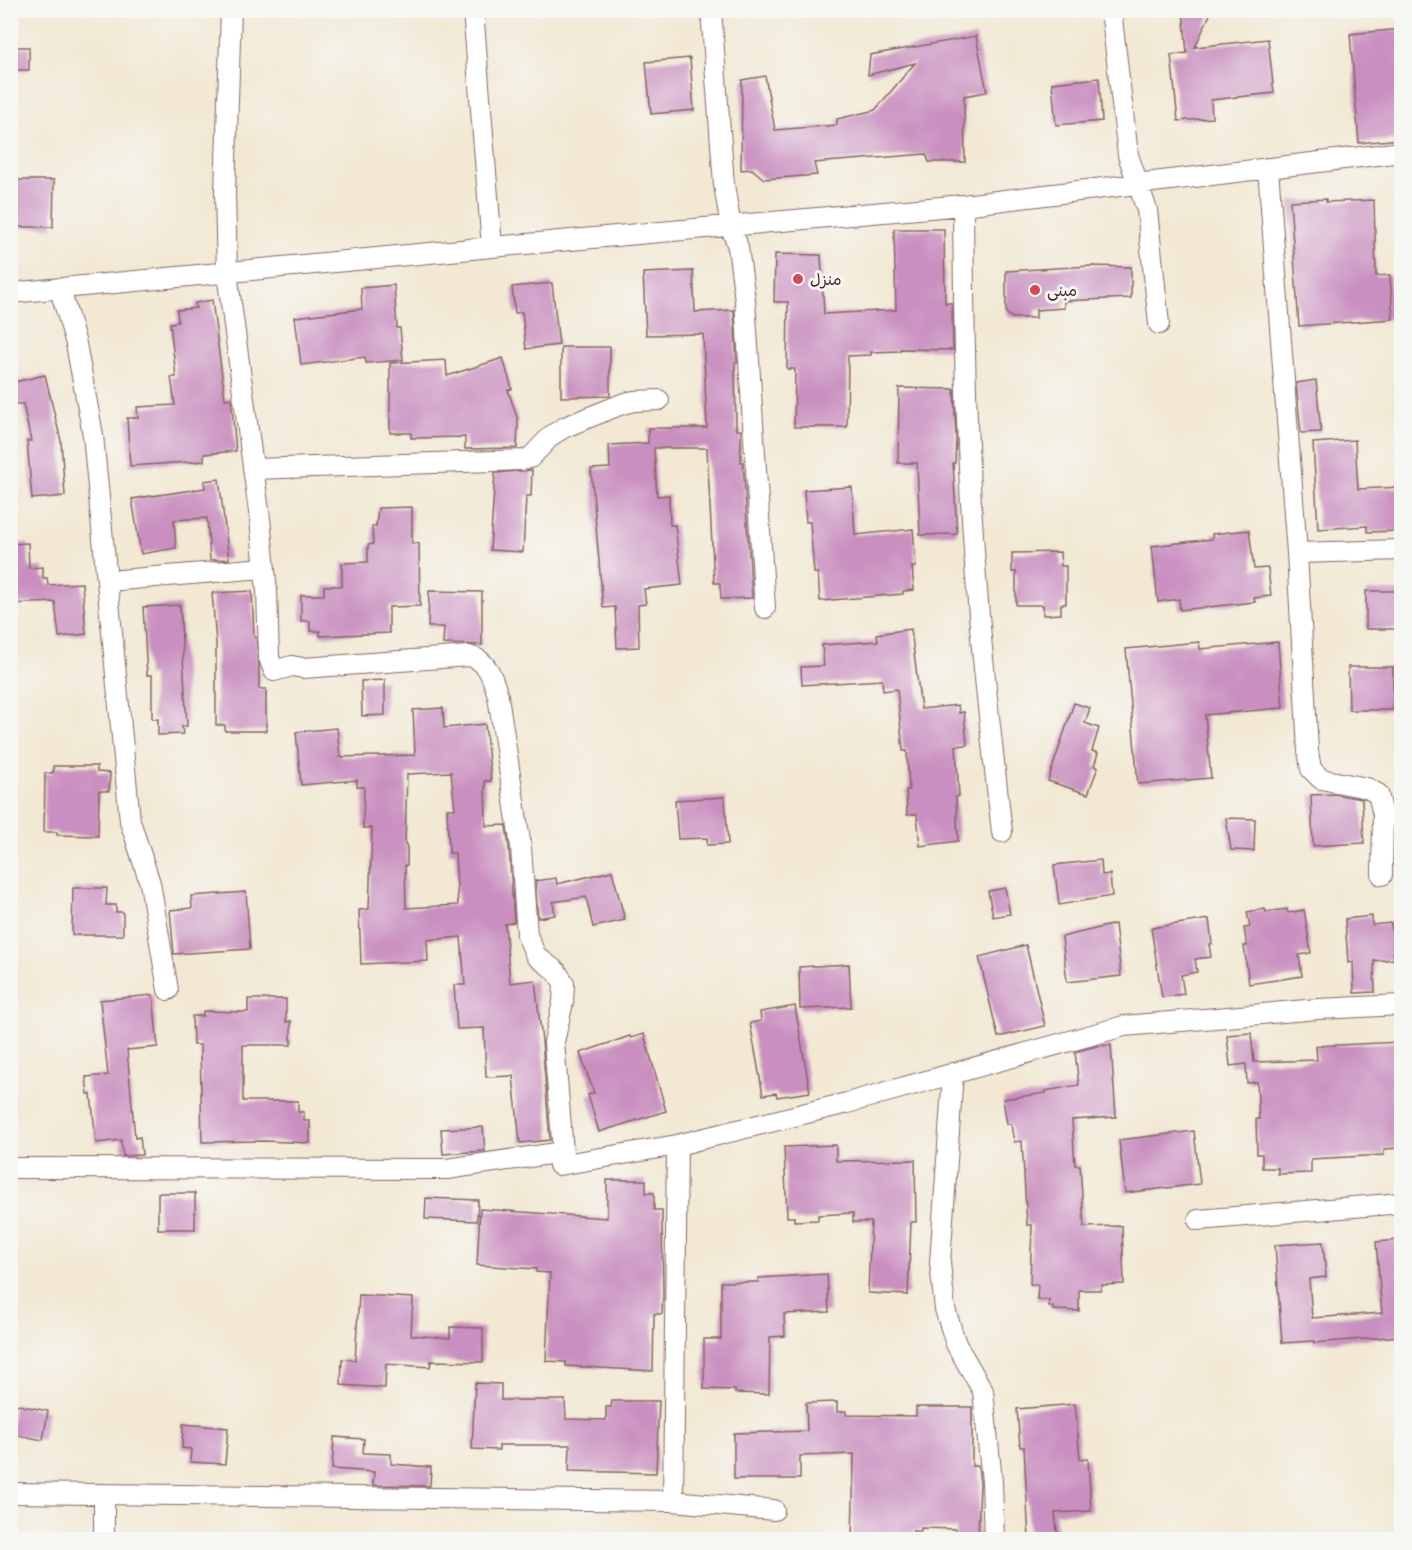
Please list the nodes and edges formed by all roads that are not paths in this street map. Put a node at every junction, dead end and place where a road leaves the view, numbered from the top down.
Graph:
1 (231, 10) edge
2 (473, 10) edge
3 (1111, 10) edge
4 (712, 11) edge
5 (1401, 152) edge
6 (1268, 168) junction
7 (1138, 184) junction
8 (963, 205) junction
9 (731, 227) junction
10 (492, 247) junction
11 (227, 273) junction
12 (60, 289) junction
13 (10, 293) edge
14 (1159, 324) dead end
15 (659, 400) dead end
16 (253, 469) junction
17 (1401, 550) edge
18 (1297, 553) junction
19 (264, 568) junction
20 (108, 581) junction
21 (765, 608) dead end
22 (1002, 832) dead end
23 (1382, 876) dead end
24 (168, 990) dead end
25 (1401, 1005) edge
26 (953, 1073) junction
27 (677, 1145) junction
28 (563, 1152) junction
29 (10, 1168) edge
30 (1401, 1203) edge
31 (1198, 1220) dead end
32 (10, 1493) edge
33 (104, 1494) junction
34 (673, 1500) junction
35 (774, 1510) dead end
36 (104, 1539) edge
37 (994, 1539) edge

1 - 11 street
2 - 10 street
3 - 7 street
4 - 9 street
5 - 6 street
6 - 7 street
6 - 18 street
7 - 8 street
7 - 14 street
8 - 9 street
8 - 22 street
9 - 10 street
9 - 21 street
10 - 11 street
11 - 12 street
11 - 16 street
12 - 13 street
12 - 20 street
15 - 16 street
16 - 19 street
17 - 18 street
18 - 23 street
19 - 20 street
19 - 28 street
20 - 24 street
25 - 26 street
26 - 27 street
26 - 37 street
27 - 28 street
27 - 34 street
28 - 29 street
30 - 31 street
32 - 33 street
33 - 34 street
33 - 36 street
34 - 35 street

